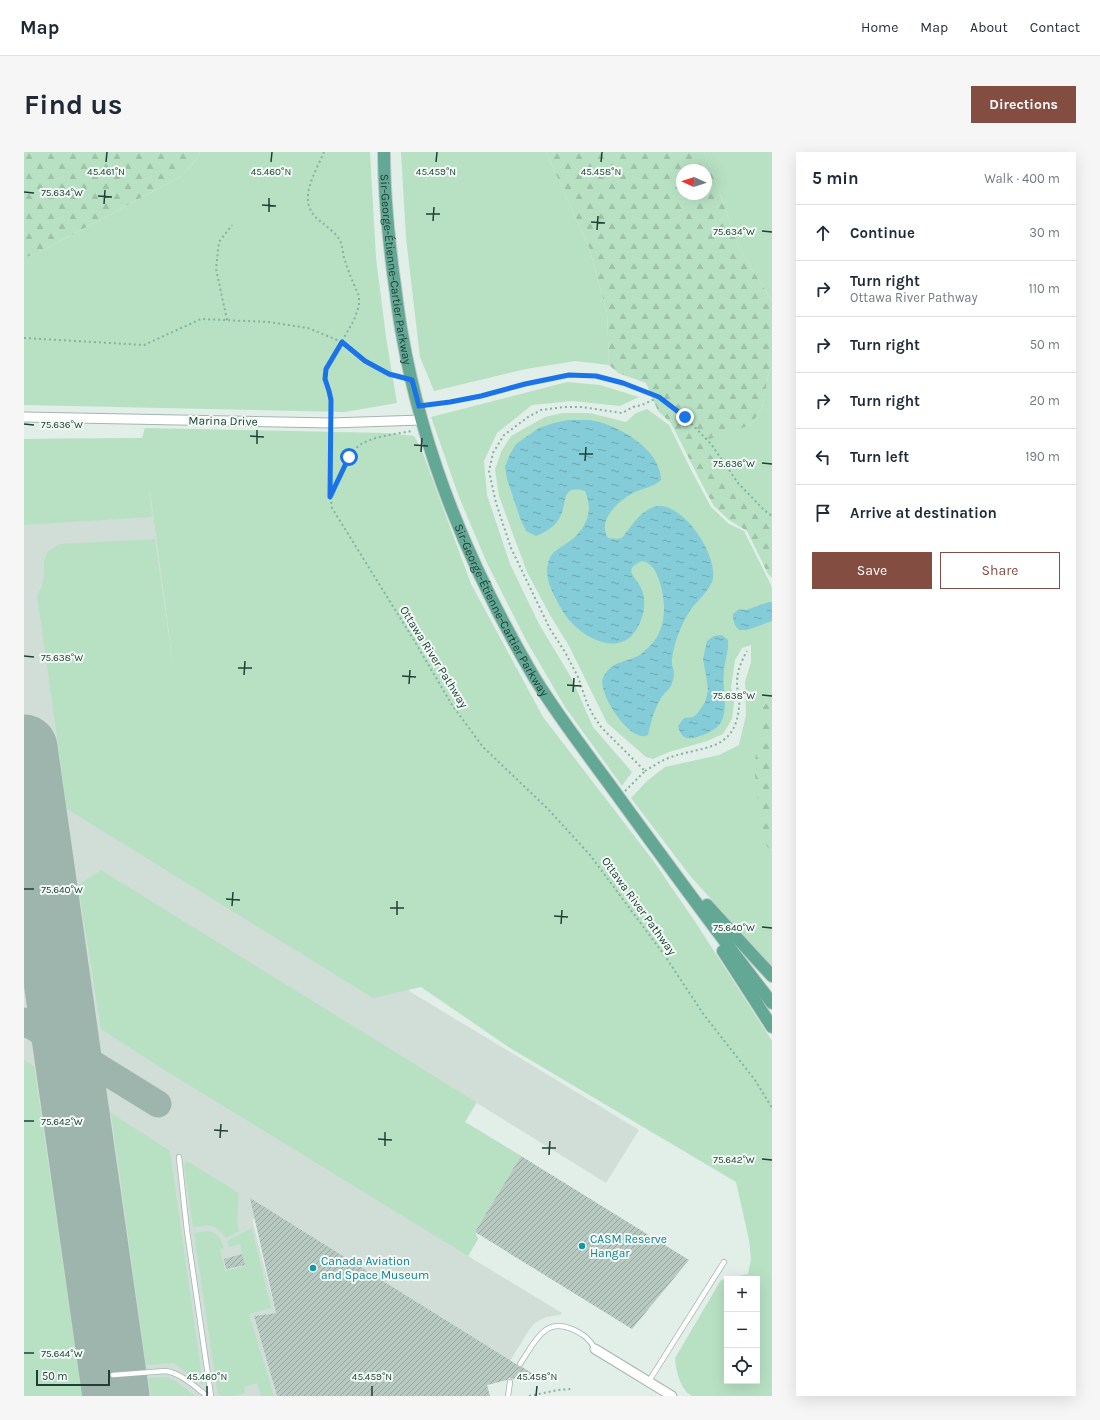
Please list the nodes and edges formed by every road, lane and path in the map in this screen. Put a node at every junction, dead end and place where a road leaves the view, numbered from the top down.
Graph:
1 (324, 152) edge
2 (384, 152) edge
3 (232, 225) dead end
4 (227, 320) junction
5 (24, 338) edge
6 (342, 342) junction
7 (412, 380) junction
8 (659, 397) junction
9 (419, 406) junction
10 (24, 417) edge
11 (331, 423) junction
12 (424, 424) junction
13 (330, 497) junction
14 (772, 516) edge
15 (747, 651) dead end
16 (645, 771) junction
17 (619, 797) junction
18 (666, 862) junction
19 (772, 976) edge
20 (772, 1004) edge
21 (772, 1027) edge
22 (772, 1108) edge
23 (179, 1157) dead end
24 (724, 1262) dead end
25 (595, 1349) joint
26 (520, 1364) dead end
27 (113, 1375) dead end
28 (510, 1382) dead end
29 (648, 1382) junction
30 (572, 1389) dead end
31 (207, 1396) edge
32 (212, 1396) edge
33 (508, 1396) edge
34 (528, 1396) edge
35 (672, 1396) edge

1 - 6 path, Ottawa River Pathway
2 - 7 main road, Sir-George-Étienne-Cartier Parkway
3 - 4 path
4 - 5 path
4 - 6 path
6 - 7 path
6 - 11 path, Ottawa River Pathway
7 - 9 main road, Sir-George-Étienne-Cartier Parkway
8 - 9 path
8 - 14 path
8 - 16 path
9 - 12 main road, Sir-George-Étienne-Cartier Parkway
10 - 11 street, Marina Drive
11 - 12 street, Marina Drive
11 - 13 path, Ottawa River Pathway
12 - 13 path
12 - 17 main road, Sir-George-Étienne-Cartier Parkway
13 - 22 path, Ottawa River Pathway
15 - 16 path
16 - 17 path
17 - 18 main road, Sir-George-Étienne-Cartier Parkway
18 - 19 main road
18 - 20 main road, Sir-George-Étienne-Cartier Parkway
18 - 21 main road
23 - 32 lane
24 - 29 lane
25 - 26 lane
25 - 29 street
27 - 31 lane
28 - 33 lane
29 - 35 street
30 - 34 path

